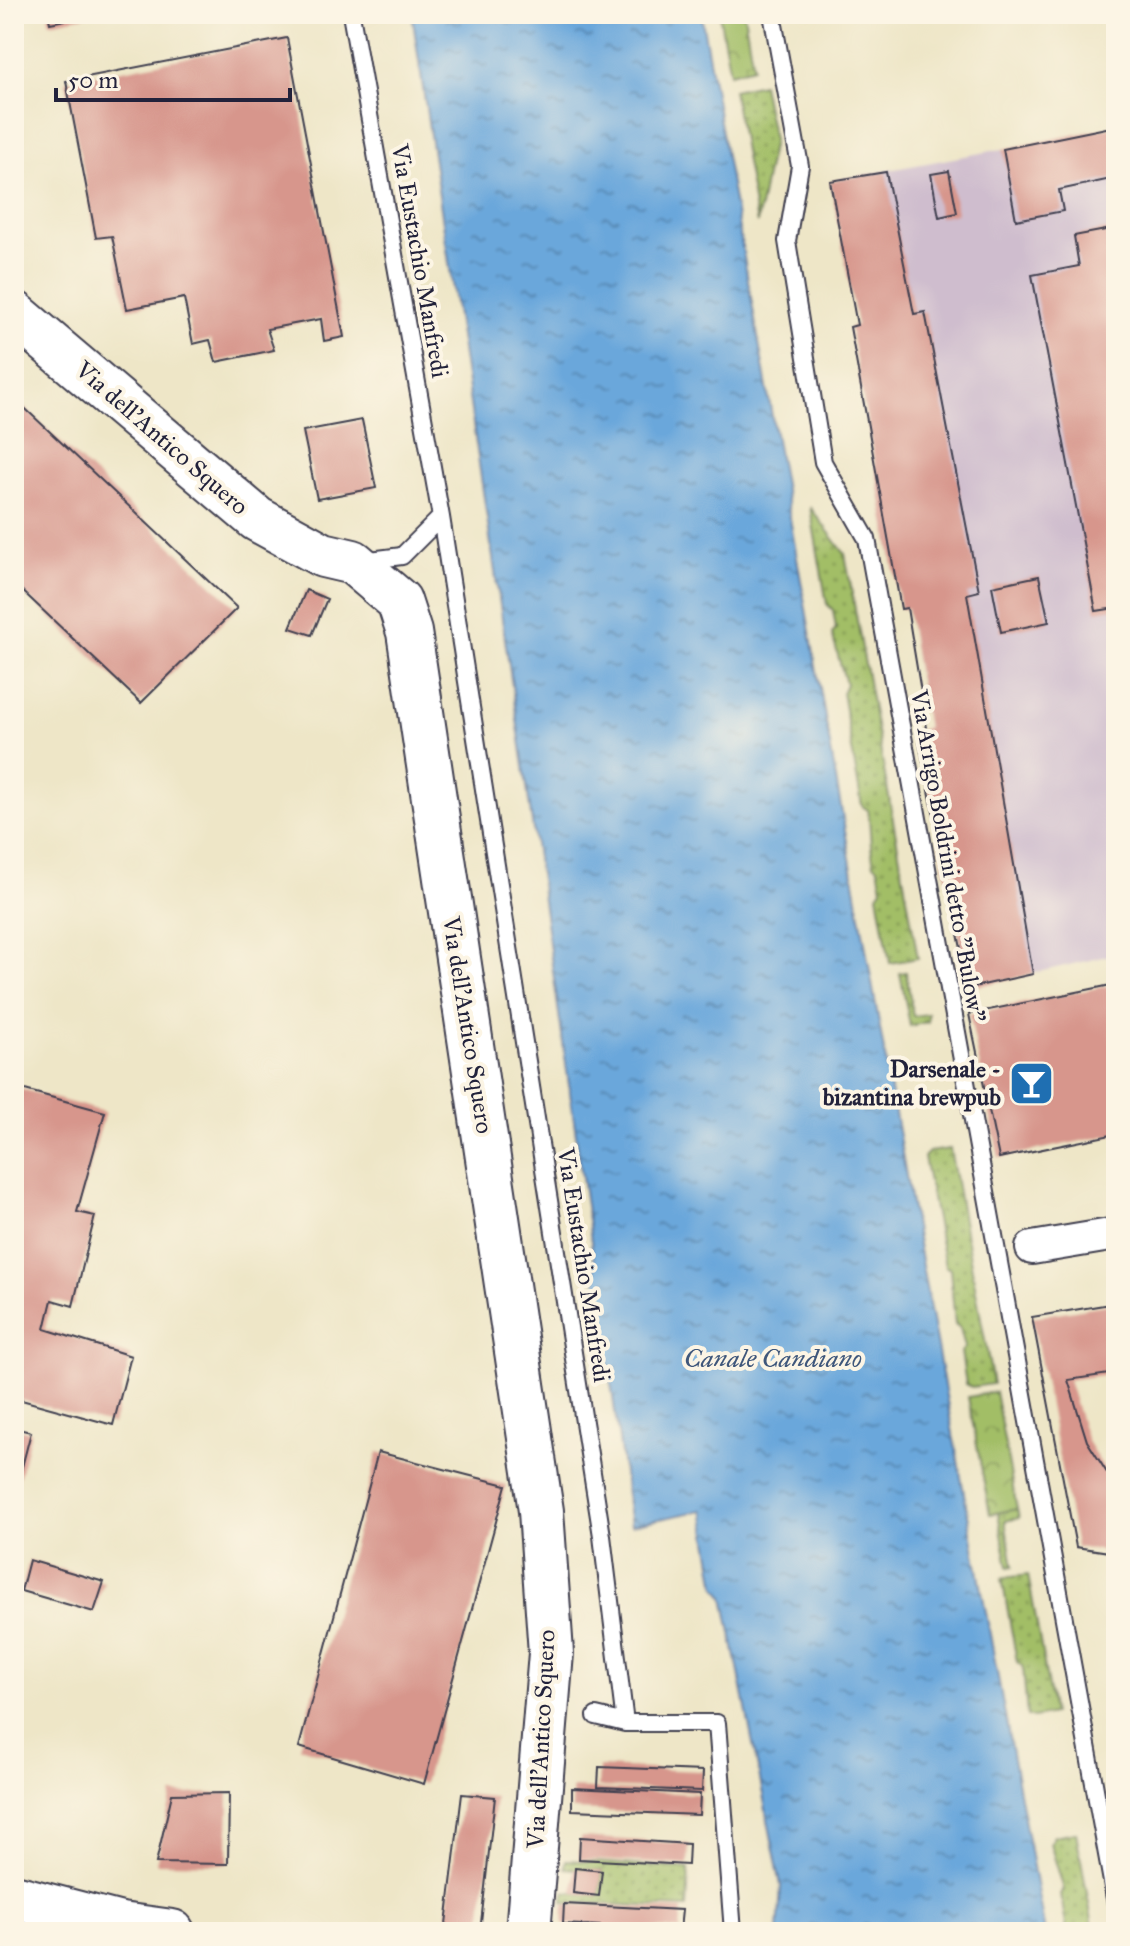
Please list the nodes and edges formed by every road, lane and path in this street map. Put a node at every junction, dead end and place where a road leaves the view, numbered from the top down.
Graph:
1 (351, 14) edge
2 (772, 14) edge
3 (14, 313) edge
4 (441, 517) junction
5 (353, 562) junction
6 (1116, 1234) edge
7 (1032, 1248) dead end
8 (596, 1716) dead end
9 (625, 1723) junction
10 (14, 1897) edge
11 (1116, 1904) edge
12 (172, 1932) edge
13 (528, 1932) edge
14 (733, 1932) edge

1 - 4 lane, Via Eustachio Manfredi
2 - 11 lane, Via Arrigo Boldrini detto "Bulow"
3 - 5 street, Via dell'Antico Squero
4 - 5 lane
4 - 9 lane, Via Eustachio Manfredi
5 - 13 street, Via dell'Antico Squero
6 - 7 street
8 - 9 lane
9 - 14 lane
10 - 12 street

